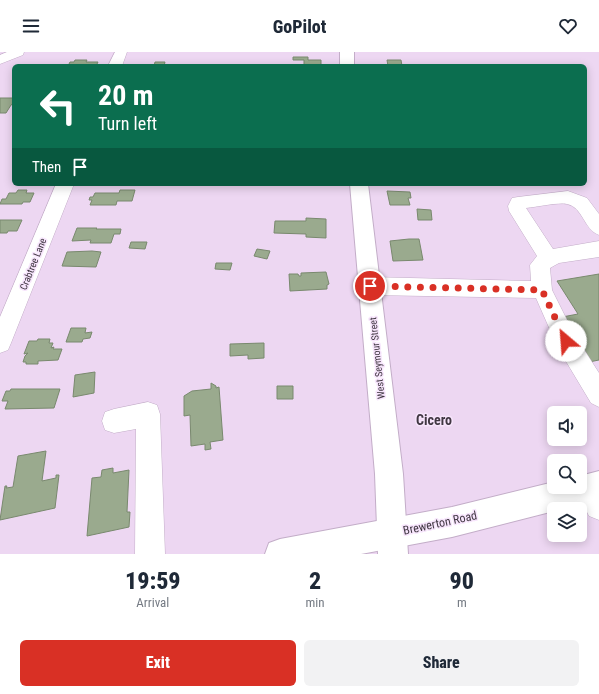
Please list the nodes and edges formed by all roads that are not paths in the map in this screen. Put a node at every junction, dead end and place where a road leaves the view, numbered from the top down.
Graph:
1 (18, 52) edge
2 (121, 52) edge
3 (346, 52) edge
4 (0, 60) edge
5 (116, 64) edge
6 (348, 64) edge
7 (64, 186) edge
8 (359, 186) edge
9 (599, 228) edge
10 (599, 250) edge
11 (548, 258) junction
12 (370, 286) junction
13 (542, 290) junction
14 (0, 343) edge
15 (599, 394) edge
16 (114, 421) dead end
17 (596, 493) edge
18 (393, 543) edge
19 (150, 554) edge
20 (280, 554) edge

1 - 4 street
2 - 5 street
3 - 6 main road
7 - 14 street, Crabtree Lane
8 - 12 main road, West Seymour Street
9 - 11 street
10 - 11 street
11 - 13 street
12 - 13 street
12 - 18 main road, West Seymour Street
13 - 15 street
16 - 19 street
17 - 18 main road, Brewerton Road
18 - 20 main road, Brewerton Road

